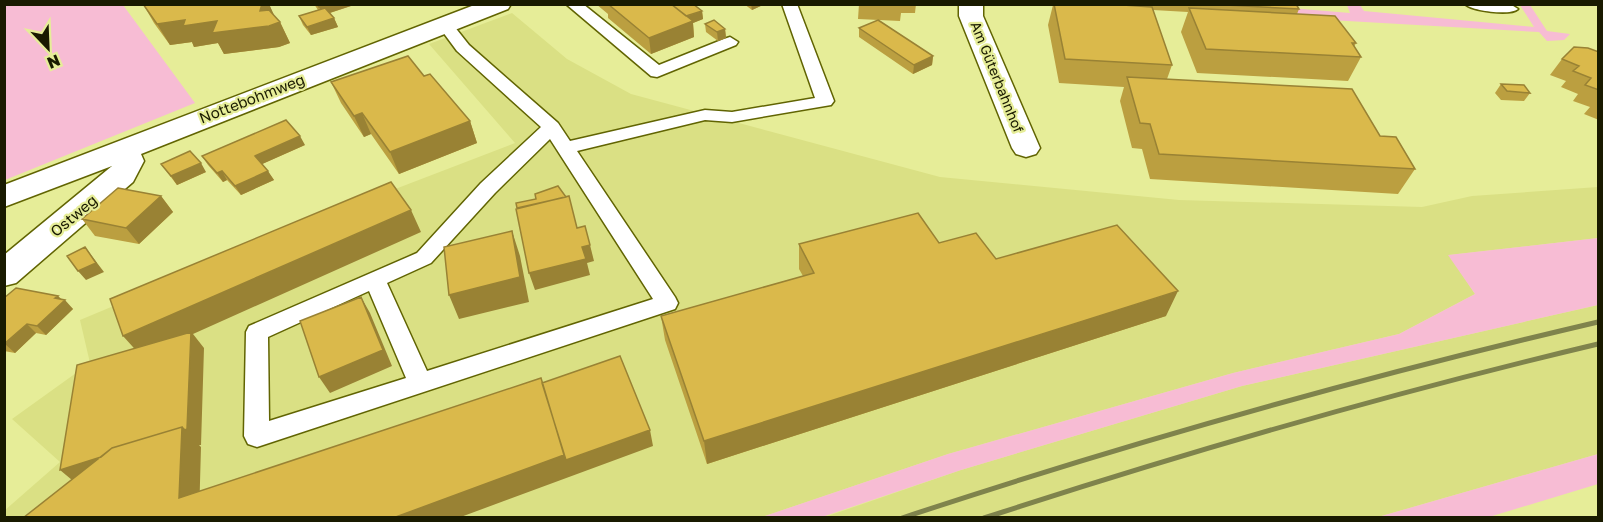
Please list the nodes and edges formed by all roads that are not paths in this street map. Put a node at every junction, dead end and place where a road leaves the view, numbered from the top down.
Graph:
1 (500, 4) edge
2 (573, 4) edge
3 (789, 4) edge
4 (971, 4) edge
5 (1472, 4) edge
6 (1510, 9) dead end
7 (445, 24) junction
8 (730, 42) dead end
9 (552, 127) junction
10 (566, 148) junction
11 (1026, 148) dead end
12 (124, 149) junction
13 (4, 197) edge
14 (4, 274) edge
15 (375, 280) junction
16 (420, 383) junction

1 - 7 street, Nottebohmweg
2 - 8 lane
3 - 10 lane
4 - 11 street, Am Güterbahnhof
5 - 6 lane
7 - 9 lane
7 - 12 street, Nottebohmweg
9 - 10 lane
9 - 15 lane
10 - 16 lane
12 - 13 street, Nottebohmweg
12 - 14 street, Ostweg
15 - 16 lane
15 - 16 lane

